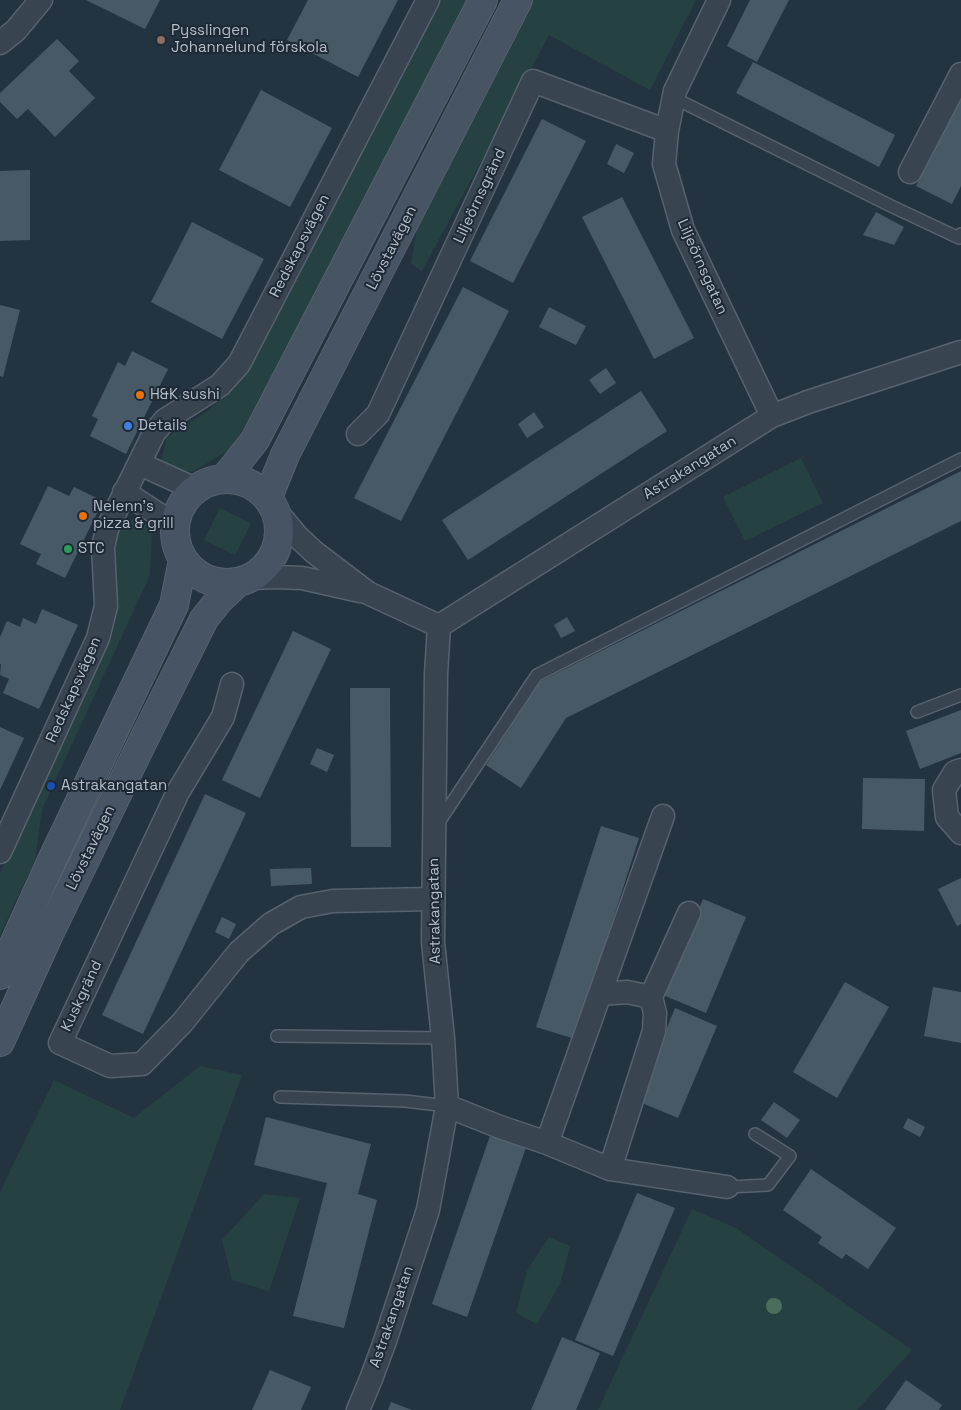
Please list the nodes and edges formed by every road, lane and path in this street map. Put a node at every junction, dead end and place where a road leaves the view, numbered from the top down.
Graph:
1 (41, 0) edge
2 (428, 0) edge
3 (483, 0) edge
4 (518, 0) edge
5 (719, 0) edge
6 (0, 43) edge
7 (961, 74) edge
8 (674, 98) junction
9 (666, 131) junction
10 (910, 172) dead end
11 (961, 234) edge
12 (961, 352) edge
13 (772, 416) junction
14 (358, 434) dead end
15 (961, 459) edge
16 (140, 464) junction
17 (224, 478) junction
18 (195, 489) junction
19 (124, 492) junction
20 (272, 504) junction
21 (175, 525) junction
22 (183, 560) junction
23 (243, 580) junction
24 (368, 593) junction
25 (439, 626) junction
26 (232, 684) dead end
27 (961, 695) edge
28 (917, 712) dead end
29 (961, 770) edge
30 (663, 816) dead end
31 (434, 830) junction
32 (961, 833) edge
33 (0, 852) edge
34 (433, 899) junction
35 (689, 913) dead end
36 (0, 975) edge
37 (601, 994) junction
38 (651, 997) junction
39 (277, 1036) dead end
40 (443, 1038) junction
41 (0, 1042) edge
42 (280, 1097) dead end
43 (447, 1106) junction
44 (756, 1134) dead end
45 (547, 1143) junction
46 (610, 1169) junction
47 (727, 1187) joint
48 (358, 1410) edge

1 - 6 street
2 - 16 street, Redskapsvägen
3 - 17 street
4 - 20 street, Lövstavägen
5 - 8 street, Liljeörnsgatan
7 - 10 street
8 - 9 street, Liljeörnsgatan
8 - 11 lane
9 - 13 street, Liljeörnsgatan
9 - 14 street, Liljeörnsgränd
12 - 13 street, Astrakangatan
13 - 25 street, Astrakangatan
15 - 31 lane
16 - 18 street
16 - 19 street, Redskapsvägen
17 - 18 street
17 - 20 street
18 - 21 street
19 - 21 street
19 - 33 street, Redskapsvägen
20 - 23 street, Lövstavägen
20 - 24 street
21 - 22 street
22 - 23 street
22 - 36 street, Lövstavägen
23 - 24 street
23 - 41 street, Lövstavägen
24 - 25 street
25 - 31 street, Astrakangatan
26 - 34 street, Kuskgränd
27 - 28 lane
29 - 32 street
30 - 37 street
31 - 34 street, Astrakangatan
34 - 40 street, Astrakangatan
35 - 38 street
37 - 38 street
37 - 45 street
38 - 46 street
39 - 40 lane
40 - 43 street, Astrakangatan
42 - 43 lane
43 - 45 street
43 - 48 street, Astrakangatan
44 - 47 lane
45 - 46 street
46 - 47 street

